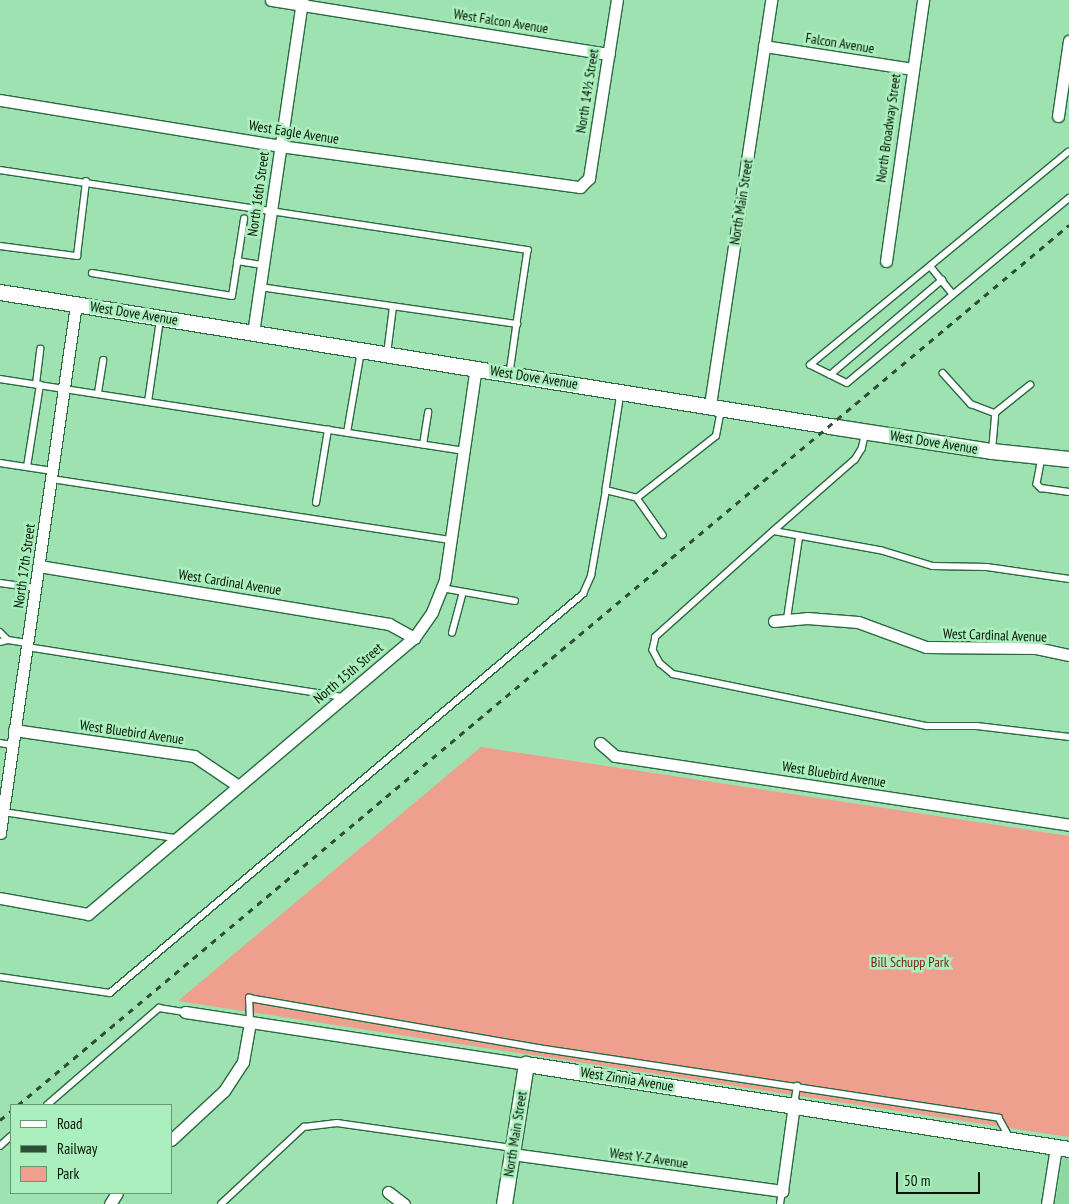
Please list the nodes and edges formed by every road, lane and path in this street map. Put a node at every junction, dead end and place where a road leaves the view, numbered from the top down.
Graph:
1 (271, 0) edge
2 (617, 0) edge
3 (771, 0) edge
4 (922, 0) edge
5 (302, 2) edge
6 (1069, 41) edge
7 (764, 46) junction
8 (609, 54) junction
9 (912, 69) junction
10 (0, 100) edge
11 (1058, 116) dead end
12 (280, 146) junction
13 (1069, 152) edge
14 (0, 170) edge
15 (86, 182) junction
16 (584, 186) joint
17 (1069, 198) edge
18 (270, 211) junction
19 (244, 219) dead end
20 (0, 246) edge
21 (238, 261) junction
22 (886, 261) dead end
23 (263, 264) junction
24 (931, 267) junction
25 (92, 273) dead end
26 (942, 280) junction
27 (260, 287) junction
28 (0, 292) edge
29 (953, 294) junction
30 (76, 304) junction
31 (393, 307) junction
32 (161, 318) junction
33 (517, 324) junction
34 (253, 333) junction
35 (40, 349) dead end
36 (361, 350) junction
37 (387, 354) junction
38 (103, 360) dead end
39 (476, 368) junction
40 (510, 373) junction
41 (943, 374) dead end
42 (830, 375) junction
43 (0, 379) edge
44 (38, 384) junction
45 (1030, 384) dead end
46 (64, 388) junction
47 (622, 391) junction
48 (98, 394) junction
49 (148, 402) junction
50 (716, 406) junction
51 (428, 412) dead end
52 (995, 412) junction
53 (328, 430) junction
54 (866, 432) junction
55 (347, 433) junction
56 (423, 445) junction
57 (464, 451) junction
58 (992, 451) junction
59 (1042, 456) junction
60 (1069, 458) edge
61 (0, 463) edge
62 (27, 467) junction
63 (52, 475) junction
64 (606, 490) junction
65 (1069, 492) edge
66 (637, 498) junction
67 (316, 503) dead end
68 (774, 531) junction
69 (663, 535) dead end
70 (799, 538) junction
71 (451, 540) junction
72 (39, 566) junction
73 (1069, 579) edge
74 (0, 583) edge
75 (36, 588) junction
76 (442, 588) junction
77 (463, 592) junction
78 (515, 601) dead end
79 (787, 620) junction
80 (774, 621) dead end
81 (0, 632) edge
82 (452, 632) dead end
83 (414, 638) junction
84 (8, 640) junction
85 (0, 642) edge
86 (27, 645) junction
87 (1069, 655) edge
88 (342, 697) junction
89 (14, 730) junction
90 (1069, 738) edge
91 (0, 743) edge
92 (600, 743) dead end
93 (12, 745) junction
94 (237, 785) junction
95 (3, 812) junction
96 (1069, 825) edge
97 (0, 833) edge
98 (175, 838) junction
99 (0, 898) edge
100 (0, 977) edge
101 (185, 1012) joint
102 (250, 1024) junction
103 (526, 1064) junction
104 (797, 1086) junction
105 (48, 1104) edge
106 (794, 1105) junction
107 (10, 1137) edge
108 (172, 1139) edge
109 (1010, 1140) junction
110 (0, 1146) edge
111 (1062, 1148) edge
112 (512, 1151) junction
113 (782, 1191) junction
114 (388, 1192) dead end
115 (221, 1204) edge
116 (404, 1204) edge
117 (504, 1204) edge
118 (780, 1204) edge
119 (1047, 1204) edge

1 - 5 street, West Falcon Avenue
2 - 8 street, North 14½ Street
3 - 7 street, North Main Street
4 - 9 street, North Broadway Street
5 - 8 street, West Falcon Avenue
5 - 12 street, North 16th Street
6 - 11 street
7 - 9 street, Falcon Avenue
7 - 50 street, North Main Street
8 - 16 street, North 14½ Street
9 - 22 street, North Broadway Street
10 - 12 street, West Eagle Avenue
12 - 16 street, West Eagle Avenue
12 - 18 street, North 16th Street
13 - 24 lane
14 - 15 lane
15 - 18 lane
15 - 20 lane
17 - 29 lane
18 - 23 street, North 16th Street
18 - 33 lane
19 - 21 lane
21 - 23 lane
21 - 25 lane
23 - 27 street, North 16th Street
24 - 26 lane
24 - 42 lane
26 - 29 lane
26 - 42 lane
27 - 31 lane
27 - 34 street, North 16th Street
28 - 30 main road, West Dove Avenue
29 - 42 lane
30 - 32 main road, West Dove Avenue
30 - 46 street, North 17th Street
31 - 33 lane
31 - 37 lane
32 - 34 main road, West Dove Avenue
32 - 49 lane
33 - 40 lane
34 - 36 main road, West Dove Avenue
35 - 44 lane
36 - 37 main road, West Dove Avenue
36 - 55 lane
37 - 39 main road, West Dove Avenue
38 - 48 lane
39 - 40 main road, West Dove Avenue
39 - 57 street, North 15th Street
40 - 47 main road, West Dove Avenue
41 - 52 lane
43 - 44 lane
44 - 46 lane
44 - 62 lane
45 - 52 lane
46 - 48 lane
46 - 63 street, North 17th Street
47 - 50 main road, West Dove Avenue
47 - 64 lane
48 - 49 lane
49 - 53 lane
50 - 54 main road, West Dove Avenue
50 - 66 lane
51 - 56 lane
52 - 58 lane
53 - 55 lane
53 - 67 lane
54 - 58 main road, West Dove Avenue
54 - 68 lane
55 - 56 lane
56 - 57 lane
57 - 71 street, North 15th Street
58 - 59 main road, West Dove Avenue
59 - 60 main road, West Dove Avenue
59 - 65 lane
61 - 62 lane
62 - 63 lane
63 - 71 lane
63 - 72 street, North 17th Street
64 - 66 lane
64 - 100 lane
66 - 69 lane
68 - 70 lane
68 - 90 lane
70 - 73 lane
70 - 79 lane
71 - 76 street, North 15th Street
72 - 75 street, North 17th Street
72 - 83 street, West Cardinal Avenue
74 - 75 lane
75 - 86 street, North 17th Street
76 - 77 lane
76 - 83 street, North 15th Street
77 - 78 lane
77 - 82 lane
79 - 80 street, West Cardinal Avenue
79 - 87 street, West Cardinal Avenue
81 - 84 lane
83 - 88 street, North 15th Street
84 - 85 lane
84 - 86 lane
86 - 88 lane
86 - 89 street, North 17th Street
88 - 94 street, North 15th Street
89 - 93 street, North 17th Street
89 - 94 street, West Bluebird Avenue
91 - 93 lane
92 - 96 street, West Bluebird Avenue
93 - 95 street, North 17th Street
94 - 98 street, North 15th Street
95 - 97 street, North 17th Street
95 - 98 lane
98 - 99 street, North 15th Street
101 - 102 street, West Zinnia Avenue
101 - 105 lane
102 - 103 street, West Zinnia Avenue
102 - 104 lane
102 - 108 street
103 - 106 main road, West Zinnia Avenue
103 - 112 main road, North Main Street
104 - 106 lane
104 - 109 lane
106 - 109 main road, West Zinnia Avenue
106 - 113 street
107 - 110 lane
109 - 111 main road, West Zinnia Avenue
111 - 119 street
112 - 113 street, West Y-Z Avenue
112 - 115 lane
112 - 117 main road, North Main Street
113 - 118 lane
114 - 116 street

